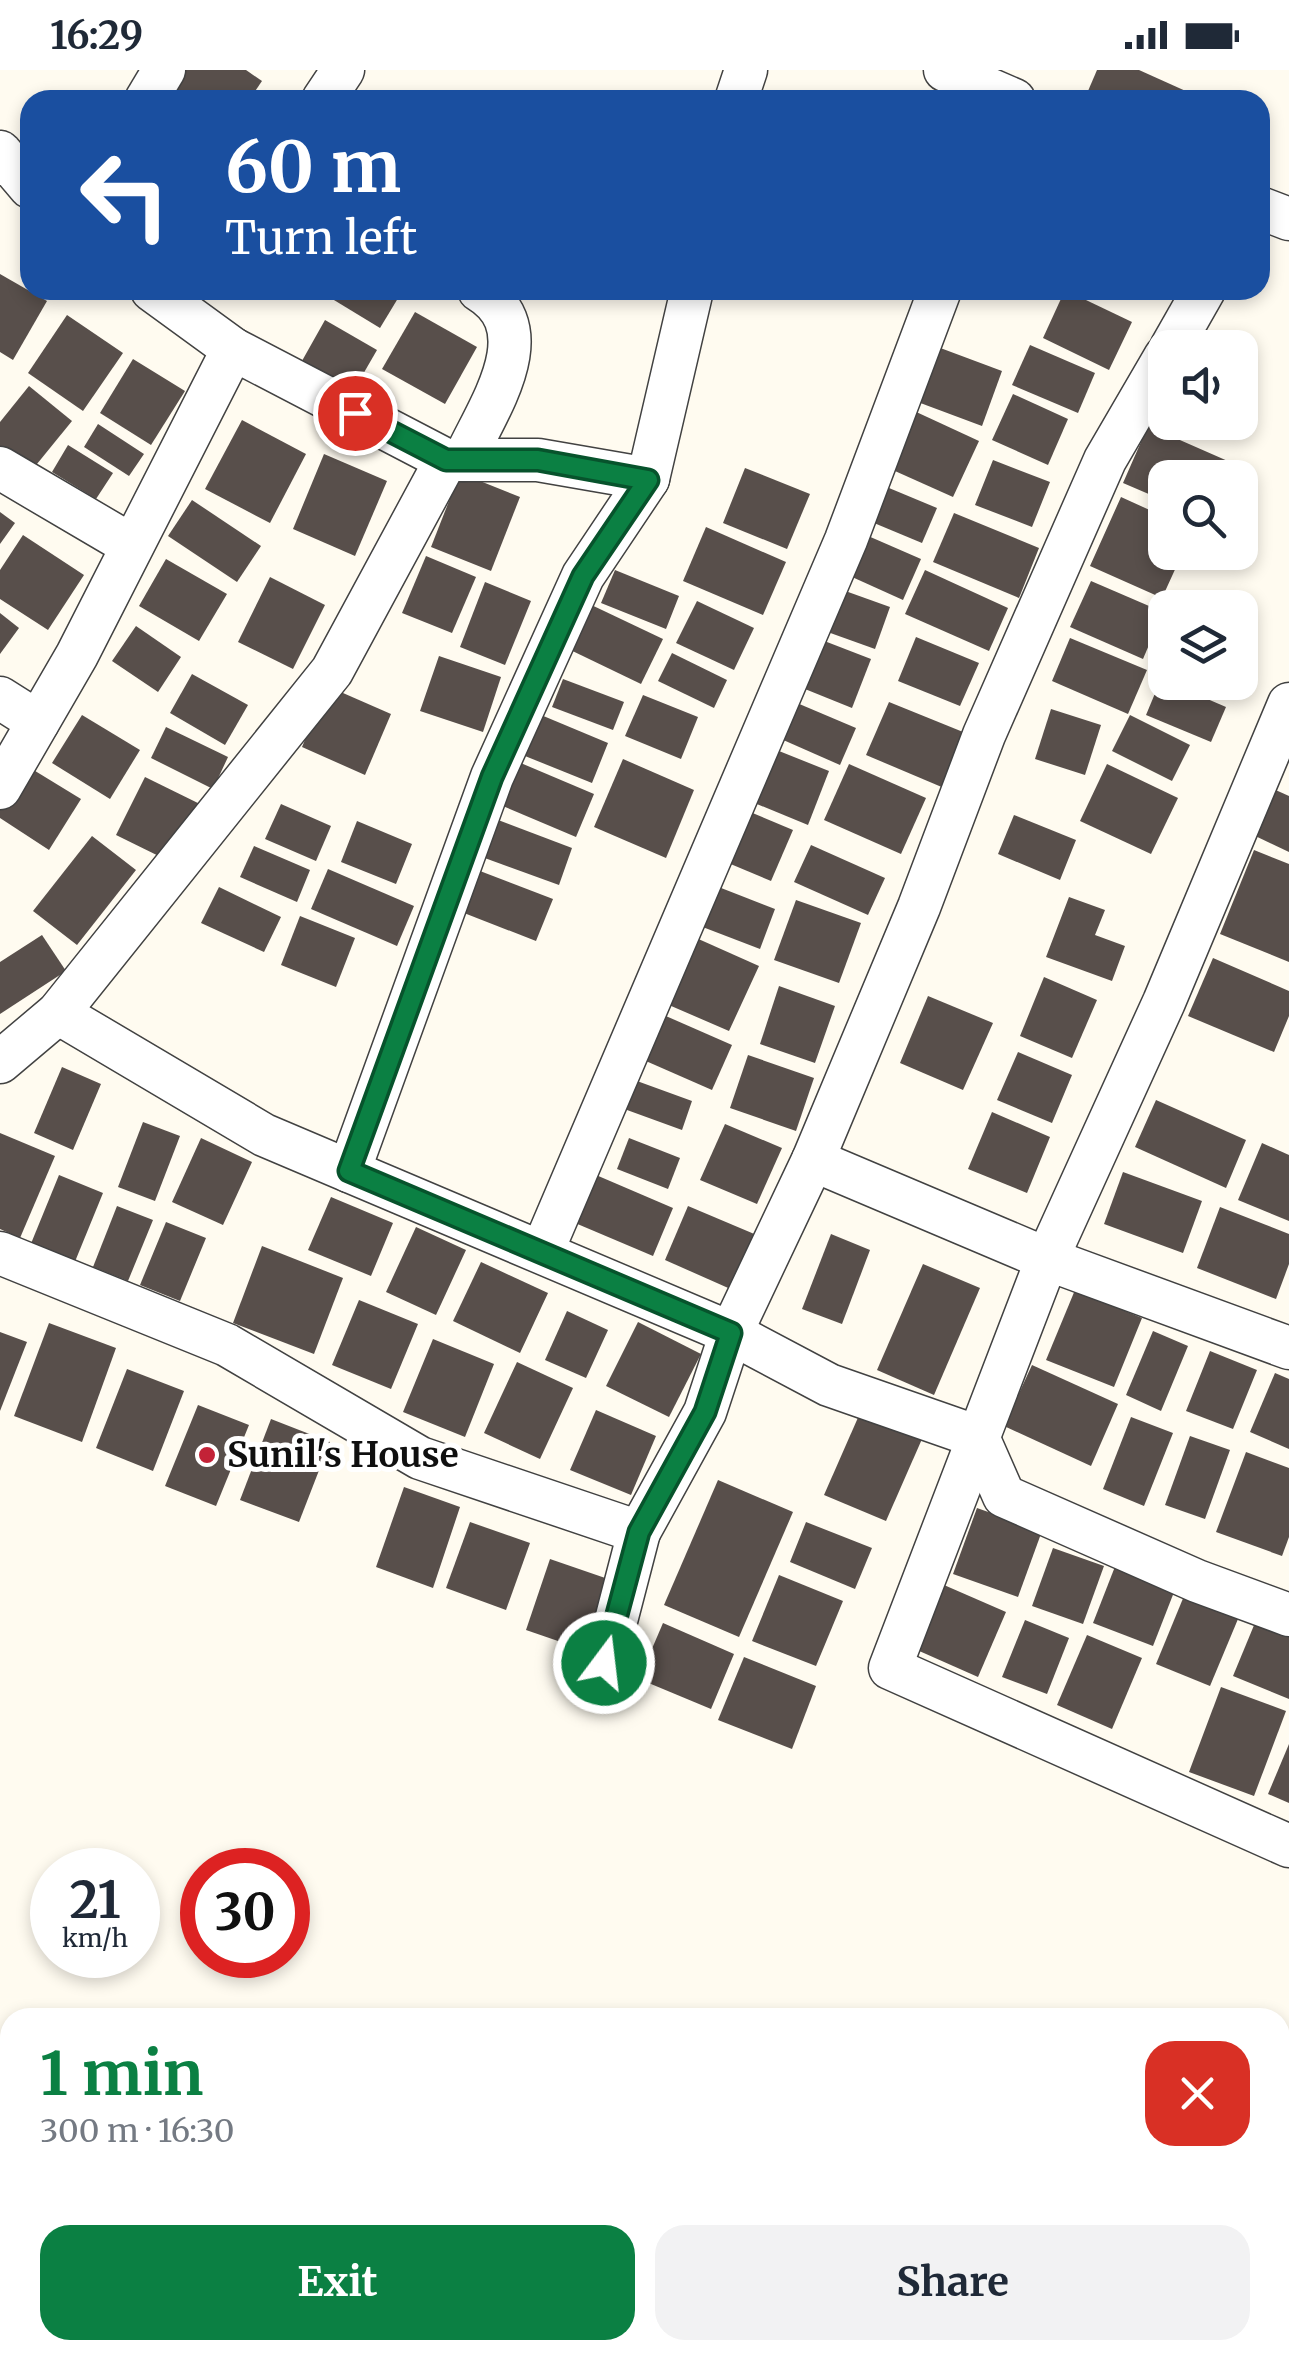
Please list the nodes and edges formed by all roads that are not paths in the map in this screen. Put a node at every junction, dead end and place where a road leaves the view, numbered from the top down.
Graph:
1 (945, 70) edge
2 (992, 90) edge
3 (0, 152) edge
4 (20, 175) edge
5 (166, 300) edge
6 (489, 300) edge
7 (690, 300) edge
8 (936, 300) edge
9 (1198, 300) edge
10 (1181, 330) edge
11 (233, 349) junction
12 (1148, 387) edge
13 (455, 460) junction
14 (0, 468) edge
15 (648, 480) junction
16 (131, 545) junction
17 (0, 698) edge
18 (1289, 704) edge
19 (38, 722) junction
20 (0, 788) edge
21 (58, 1013) junction
22 (0, 1062) edge
23 (813, 1160) junction
24 (349, 1171) junction
25 (0, 1252) edge
26 (542, 1252) junction
27 (1047, 1259) junction
28 (731, 1333) junction
29 (1289, 1348) edge
30 (978, 1437) junction
31 (639, 1532) junction
32 (1289, 1615) edge
33 (604, 1663) dead end
34 (1289, 1846) edge

1 - 2 street
3 - 4 street
5 - 11 street
6 - 13 street
7 - 15 street
8 - 26 street
9 - 10 street
11 - 13 street
11 - 16 street
12 - 23 street
13 - 15 street
13 - 21 street
14 - 16 street
15 - 24 street
16 - 19 street
17 - 19 street
18 - 27 street
19 - 20 street
21 - 22 street
21 - 24 street
23 - 27 street
23 - 28 street
24 - 26 street
25 - 31 street
26 - 28 street
27 - 29 street
27 - 30 street
28 - 30 street
28 - 31 street
30 - 32 street
30 - 34 street
31 - 33 street

